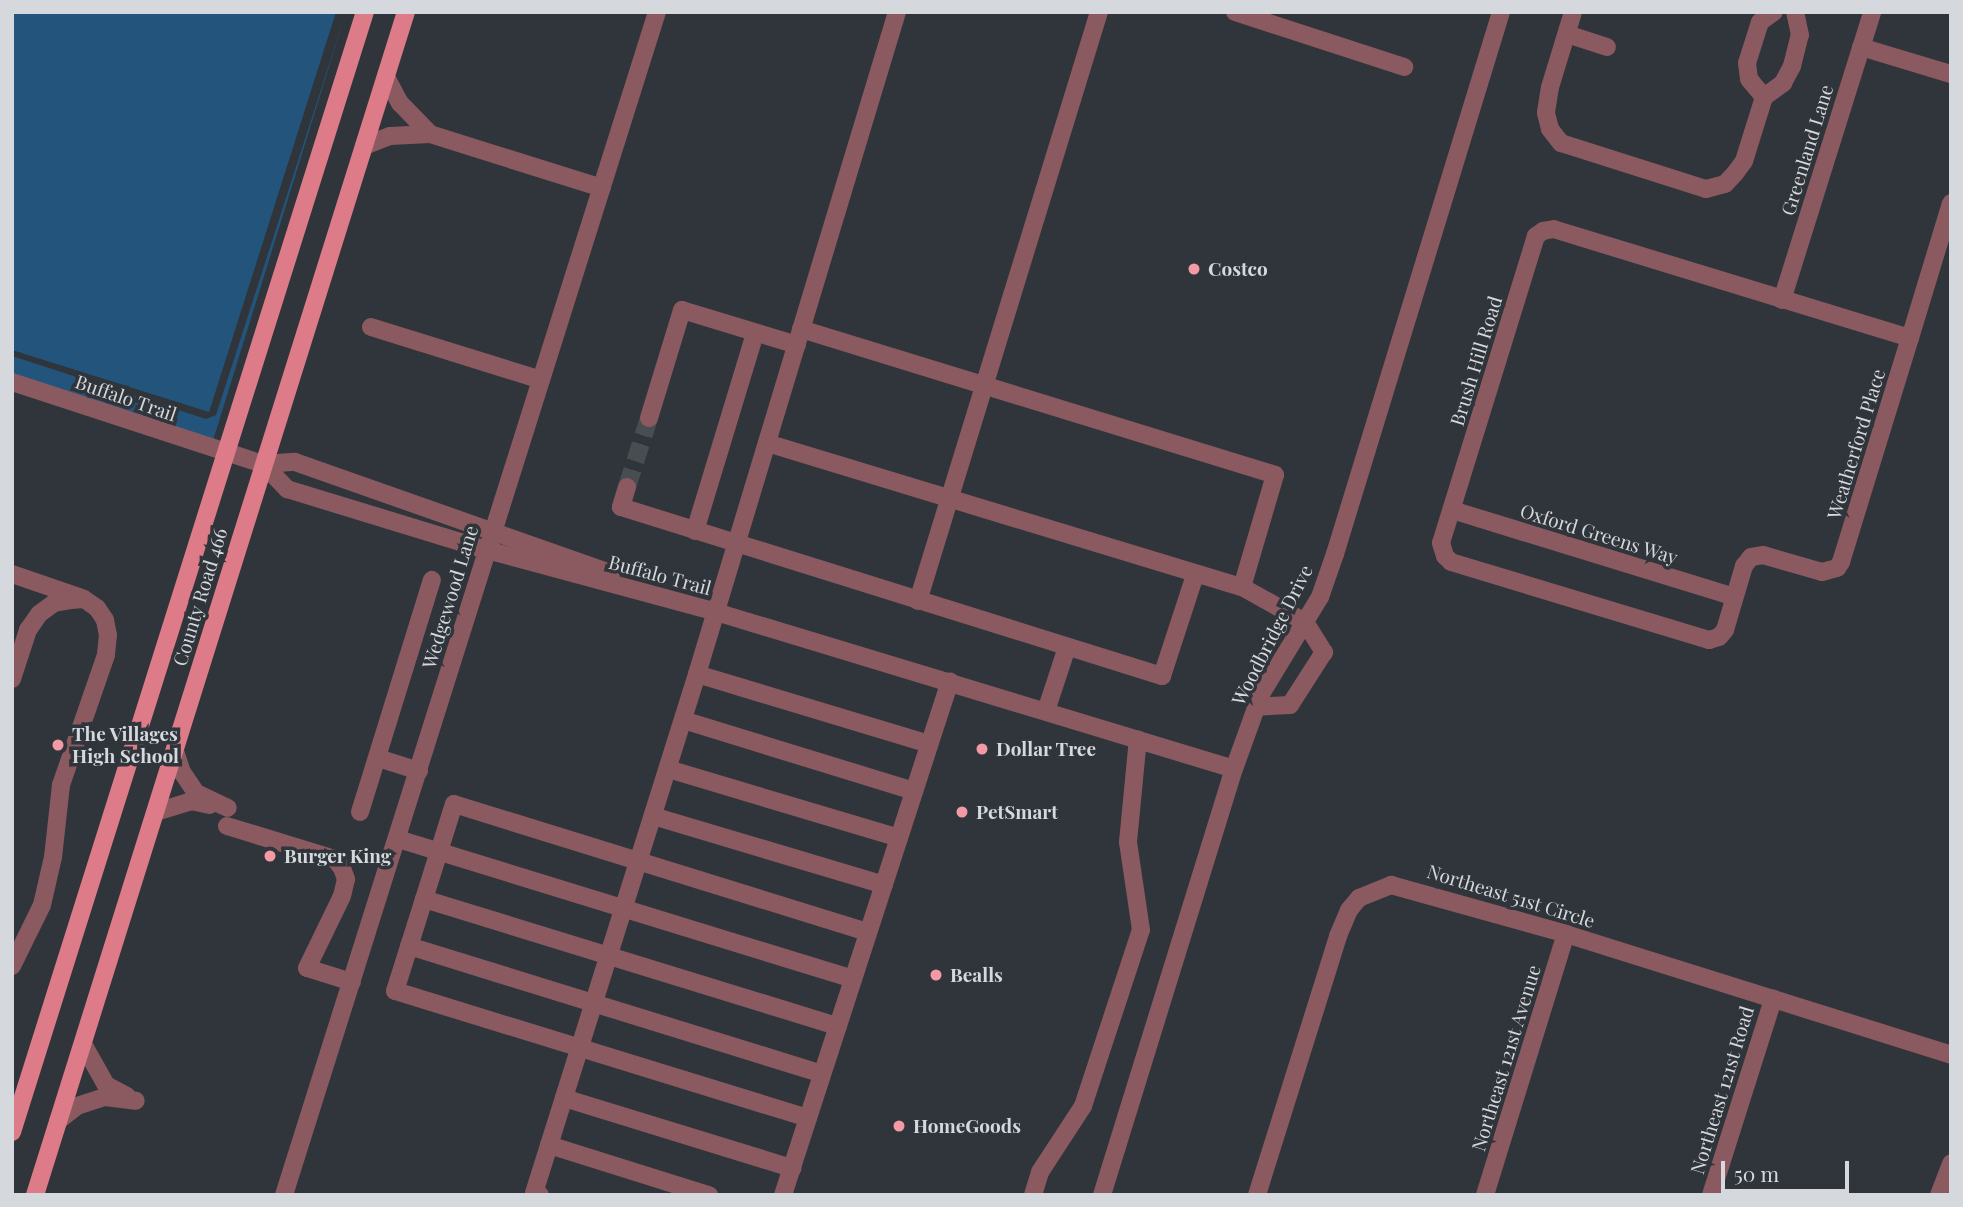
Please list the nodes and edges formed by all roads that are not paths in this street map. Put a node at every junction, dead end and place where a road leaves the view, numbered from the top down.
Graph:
1 (366, 12) edge
2 (406, 12) edge
3 (657, 12) edge
4 (897, 12) edge
5 (1099, 12) edge
6 (1235, 12) edge
7 (1501, 12) edge
8 (1573, 12) edge
9 (1774, 12) edge
10 (1795, 12) edge
11 (1872, 12) edge
12 (1567, 34) junction
13 (1607, 47) dead end
14 (1861, 47) junction
15 (1404, 67) dead end
16 (1951, 74) edge
17 (386, 77) junction
18 (1764, 97) junction
19 (430, 134) junction
20 (364, 146) junction
21 (602, 188) junction
22 (1951, 203) edge
23 (1782, 299) junction
24 (371, 327) dead end
25 (755, 332) junction
26 (799, 337) junction
27 (1910, 338) junction
28 (541, 380) junction
29 (12, 382) edge
30 (984, 385) junction
31 (649, 418) tunnel mouth
32 (767, 443) junction
33 (226, 452) junction
34 (263, 464) junction
35 (627, 487) tunnel mouth
36 (950, 499) junction
37 (1452, 510) junction
38 (493, 528) junction
39 (695, 531) junction
40 (736, 545) junction
41 (487, 550) junction
42 (15, 575) edge
43 (1195, 575) junction
44 (432, 580) dead end
45 (1242, 587) junction
46 (1734, 597) junction
47 (84, 599) junction
48 (918, 601) junction
49 (716, 612) junction
50 (1305, 622) junction
51 (28, 630) junction
52 (1067, 647) junction
53 (697, 674) junction
54 (12, 679) edge
55 (950, 681) junction
56 (1257, 707) junction
57 (1046, 711) junction
58 (683, 720) junction
59 (1138, 739) junction
60 (929, 744) junction
61 (175, 751) junction
62 (378, 758) junction
63 (667, 769) junction
64 (1234, 769) junction
65 (419, 771) junction
66 (914, 791) junction
67 (156, 812) junction
68 (360, 812) dead end
69 (653, 816) junction
70 (227, 826) dead end
71 (899, 838) junction
72 (397, 839) junction
73 (438, 851) junction
74 (638, 862) junction
75 (884, 885) junction
76 (424, 900) junction
77 (623, 910) junction
78 (869, 932) junction
79 (1566, 934) junction
80 (409, 946) junction
81 (608, 957) junction
82 (12, 966) edge
83 (853, 979) junction
84 (352, 982) junction
85 (1773, 999) junction
86 (593, 1005) junction
87 (838, 1026) junction
88 (83, 1044) junction
89 (579, 1049) junction
90 (1951, 1055) edge
91 (822, 1074) junction
92 (564, 1098) junction
93 (808, 1118) junction
94 (58, 1121) junction
95 (12, 1132) edge
96 (549, 1145) junction
97 (1951, 1163) edge
98 (792, 1168) junction
99 (35, 1195) edge
100 (284, 1195) edge
101 (540, 1195) edge
102 (709, 1195) edge
103 (783, 1195) edge
104 (1033, 1195) edge
105 (1102, 1195) edge
106 (1257, 1195) edge
107 (1485, 1195) edge
108 (1711, 1195) edge
109 (1939, 1195) edge

1 - 33 main road, County Road 466
2 - 17 main road, County Road 466
3 - 21 street, Wedgewood Lane
4 - 26 street
5 - 30 street
6 - 15 street
7 - 50 street, Woodbridge Drive
8 - 12 street
9 - 18 street
10 - 18 street
11 - 14 street, Greenland Lane
12 - 13 street
12 - 18 street
14 - 16 street
14 - 23 street, Greenland Lane
17 - 19 street
17 - 20 main road, County Road 466
19 - 20 street
19 - 21 street
20 - 34 main road, County Road 466
21 - 28 street, Wedgewood Lane
22 - 27 street, Weatherford Place
23 - 27 street, Brush Hill Road
23 - 37 street, Brush Hill Road
24 - 28 street
25 - 26 street
25 - 31 street
25 - 39 street
26 - 30 street
26 - 32 street
27 - 46 street, Weatherford Place
28 - 38 street, Wedgewood Lane
29 - 33 street, Buffalo Trail
30 - 36 street
30 - 45 street
32 - 36 street
32 - 40 street
33 - 34 street, Buffalo Trail
33 - 95 main road, County Road 466
34 - 38 street, Buffalo Trail
34 - 41 street, Buffalo Trail
34 - 61 main road, County Road 466
35 - 39 street
36 - 43 street
36 - 48 street
37 - 46 street, Oxford Greens Way
37 - 46 street, Brush Hill Road
38 - 41 street, Wedgewood Lane
38 - 49 street, Buffalo Trail
39 - 40 street
40 - 48 street
40 - 49 street
41 - 49 street, Buffalo Trail
41 - 65 street, Wedgewood Lane
42 - 47 street
42 - 51 street
43 - 45 street
43 - 52 street
44 - 62 street
45 - 50 street
47 - 51 street
47 - 82 street
48 - 52 street
49 - 53 street
49 - 55 street
50 - 56 street, Woodbridge Drive
50 - 56 street
51 - 54 street
52 - 57 street
53 - 58 street
53 - 60 street
55 - 57 street
55 - 60 street
56 - 64 street, Woodbridge Drive
57 - 59 street
58 - 63 street
58 - 66 street
59 - 64 street
59 - 104 street
60 - 66 street
61 - 67 main road, County Road 466
61 - 67 street
62 - 65 street
62 - 68 street
63 - 69 street
63 - 71 street
64 - 105 street, Woodbridge Drive
65 - 72 street, Wedgewood Lane
66 - 71 street
67 - 88 main road, County Road 466
69 - 74 street
69 - 75 street
70 - 84 street
71 - 75 street
72 - 73 street
72 - 84 street, Wedgewood Lane
73 - 74 street
73 - 76 street
73 - 77 street
74 - 77 street
74 - 78 street
75 - 78 street
76 - 80 street
76 - 81 street
77 - 81 street
77 - 83 street
78 - 83 street
79 - 85 street, Northeast 51st Circle
79 - 106 street, Northeast 51st Circle
79 - 107 street, Northeast 121st Avenue
80 - 86 street
80 - 89 street
81 - 86 street
81 - 87 street
83 - 87 street
84 - 100 street, Wedgewood Lane
85 - 90 street, Northeast 51st Circle
85 - 108 street, Northeast 121st Road
86 - 89 street
86 - 91 street
87 - 91 street
88 - 94 main road, County Road 466
88 - 94 street
89 - 92 street
89 - 93 street
91 - 93 street
92 - 96 street
92 - 98 street
93 - 98 street
94 - 99 main road, County Road 466
96 - 101 street
96 - 102 street
97 - 109 street
98 - 103 street

